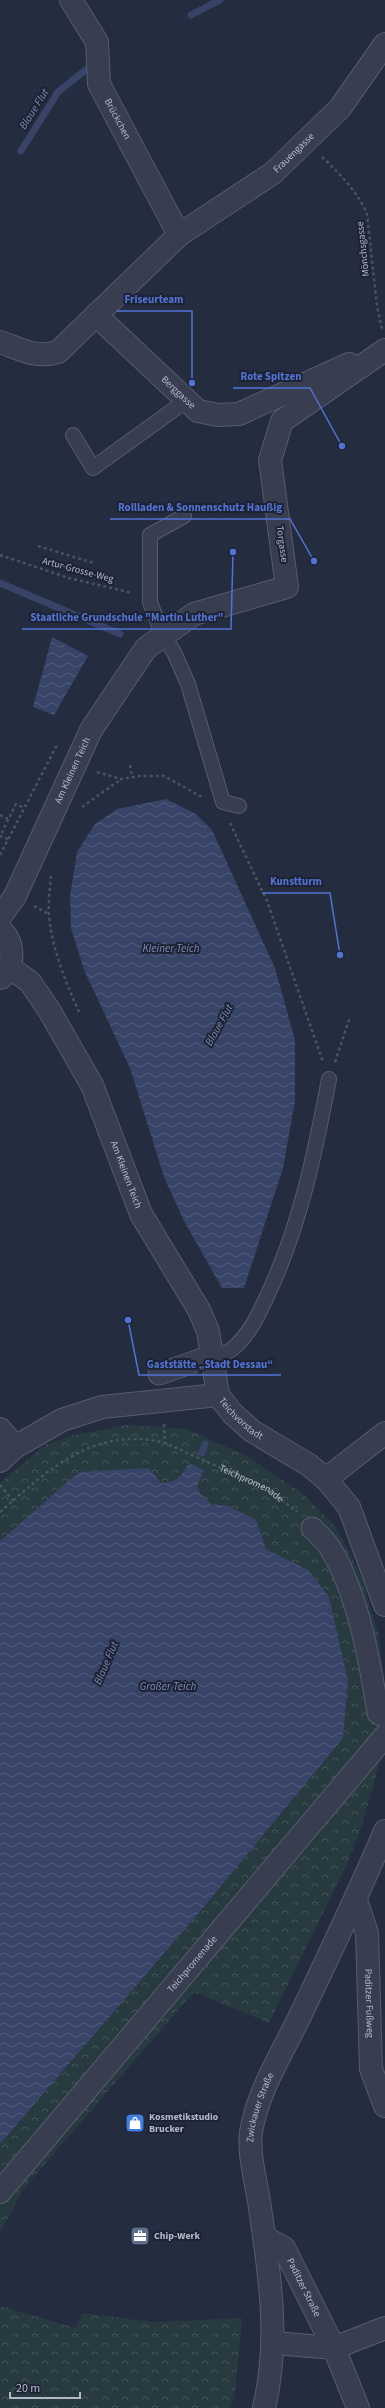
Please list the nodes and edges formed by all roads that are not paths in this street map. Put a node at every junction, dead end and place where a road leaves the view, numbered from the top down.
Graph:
1 (71, 0) edge
2 (385, 44) edge
3 (179, 235) junction
4 (96, 315) junction
5 (0, 342) edge
6 (384, 345) edge
7 (187, 400) junction
8 (73, 435) dead end
9 (184, 516) dead end
10 (163, 636) junction
11 (239, 806) dead end
12 (0, 917) edge
13 (0, 929) edge
14 (5, 973) edge
15 (329, 1079) road end
16 (211, 1356) junction
17 (159, 1374) dead end
18 (218, 1395) junction
19 (0, 1429) edge
20 (385, 1433) edge
21 (8, 1454) edge
22 (326, 1479) junction
23 (312, 1528) road end
24 (385, 1605) edge
25 (385, 1717) edge
26 (385, 1736) edge
27 (385, 1831) edge
28 (356, 1900) junction
29 (385, 2106) edge
30 (0, 2192) edge
31 (264, 2237) junction
32 (385, 2328) edge
33 (274, 2343) junction
34 (334, 2348) junction
35 (264, 2408) edge
36 (358, 2408) edge

1 - 3 street, Brückchen
2 - 3 street, Frauengasse
3 - 4 street
4 - 5 street
4 - 7 street, Berggasse
6 - 7 street, Berggasse
6 - 10 street, Torgasse
7 - 8 lane
9 - 10 lane
10 - 11 lane
10 - 12 street, Am Kleinen Teich
13 - 14 street, Am Kleinen Teich
14 - 16 street, Am Kleinen Teich
15 - 16 lane
16 - 17 street
16 - 18 street, Am Kleinen Teich
18 - 21 street, Teichvorstadt
18 - 22 street, Teichvorstadt
19 - 21 street, Teichvorstadt
20 - 22 street
22 - 24 street, Teichvorstadt
23 - 25 street
26 - 30 street, Teichpromenade
27 - 28 street, Zwickauer Straße
28 - 29 street, Paditzer Fußweg
28 - 31 street, Zwickauer Straße
31 - 33 street, Zwickauer Straße
31 - 34 street, Paditzer Straße
32 - 34 street
33 - 34 street
33 - 35 street, Zwickauer Straße
34 - 36 street, Paditzer Straße

